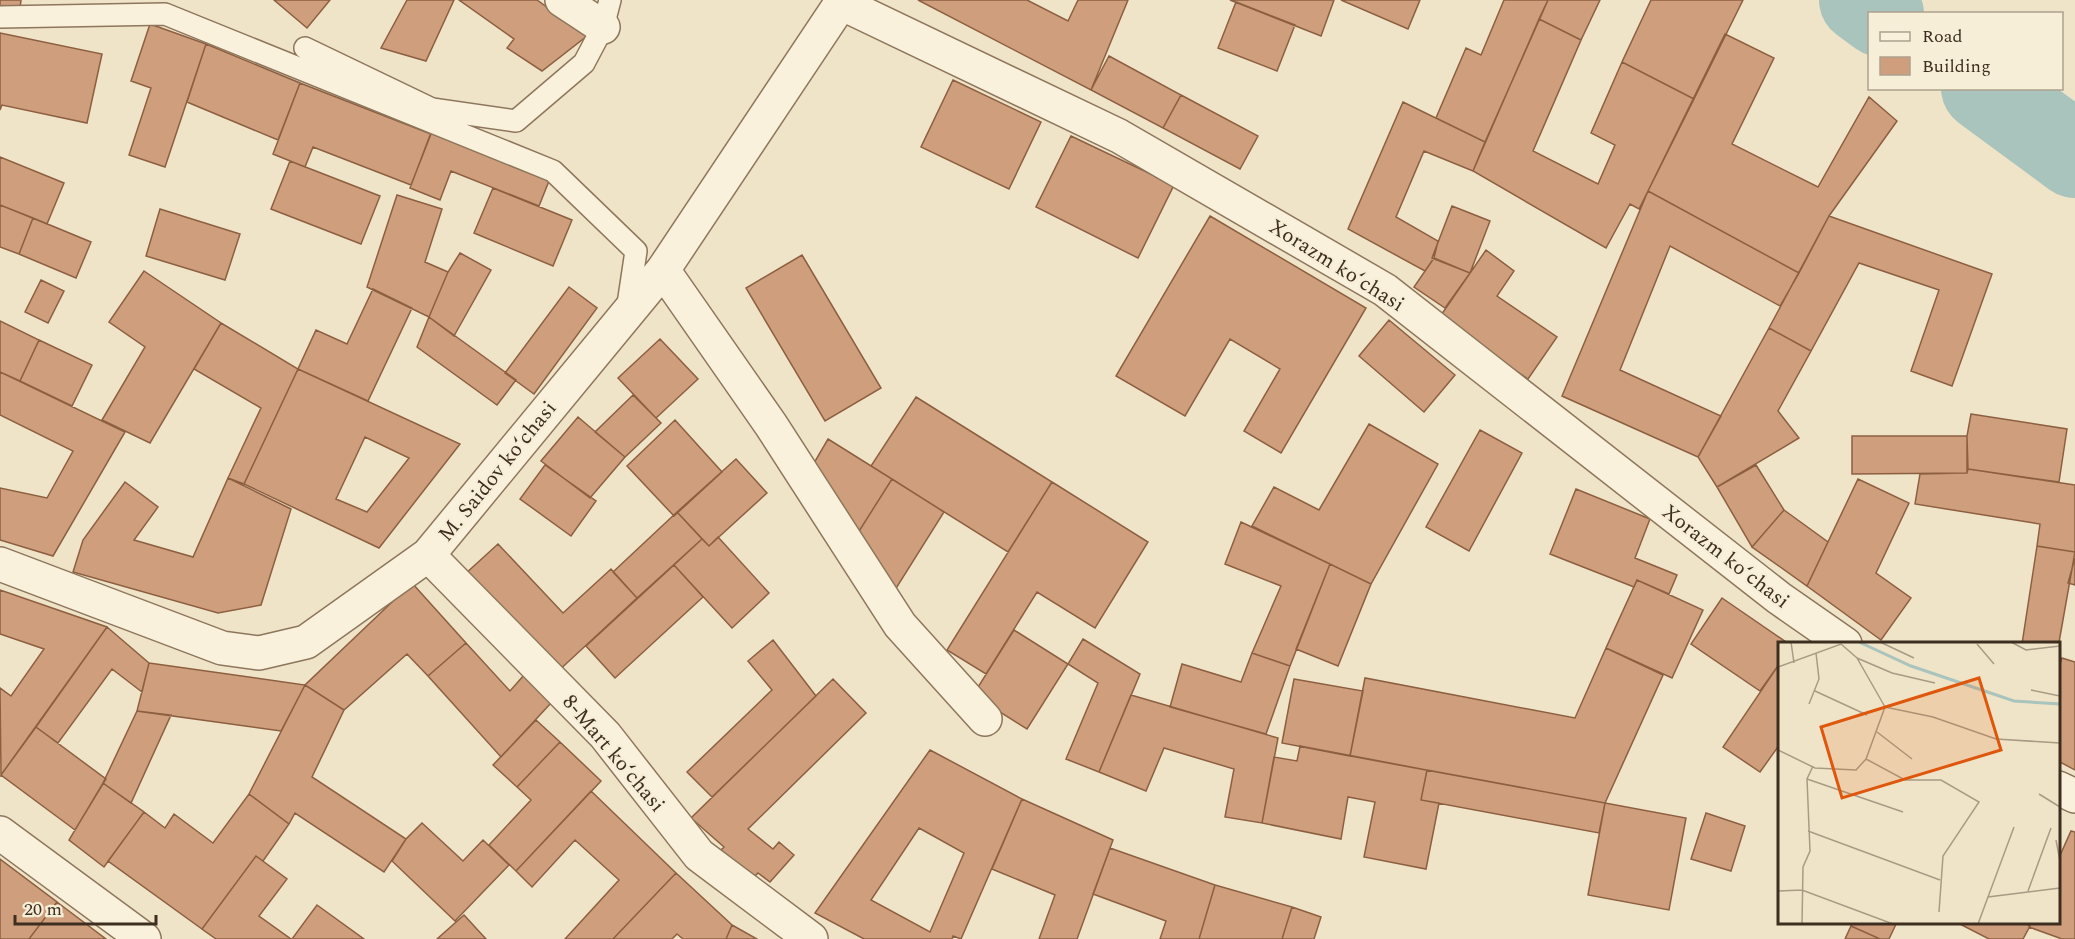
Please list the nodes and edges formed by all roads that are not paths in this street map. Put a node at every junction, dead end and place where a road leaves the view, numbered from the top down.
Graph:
1 (562, 0) edge
2 (841, 2) edge
3 (606, 14) edge
4 (0, 17) edge
5 (305, 48) dead end
6 (663, 270) junction
7 (627, 311) junction
8 (428, 555) junction
9 (0, 564) edge
10 (1842, 642) edge
11 (985, 719) dead end
12 (2060, 790) edge
13 (2075, 796) edge
14 (0, 833) edge
15 (144, 939) edge
16 (811, 939) edge

1 - 3 street
2 - 6 street, M. Saidov koʻchasi
2 - 10 street, Xorazm koʻchasi
3 - 5 lane
4 - 7 lane
6 - 7 street, M. Saidov koʻchasi
6 - 11 street
7 - 8 street, M. Saidov koʻchasi
8 - 9 street, M. Saidov koʻchasi
8 - 16 street, 8-Mart koʻchasi
12 - 13 street
14 - 15 street

